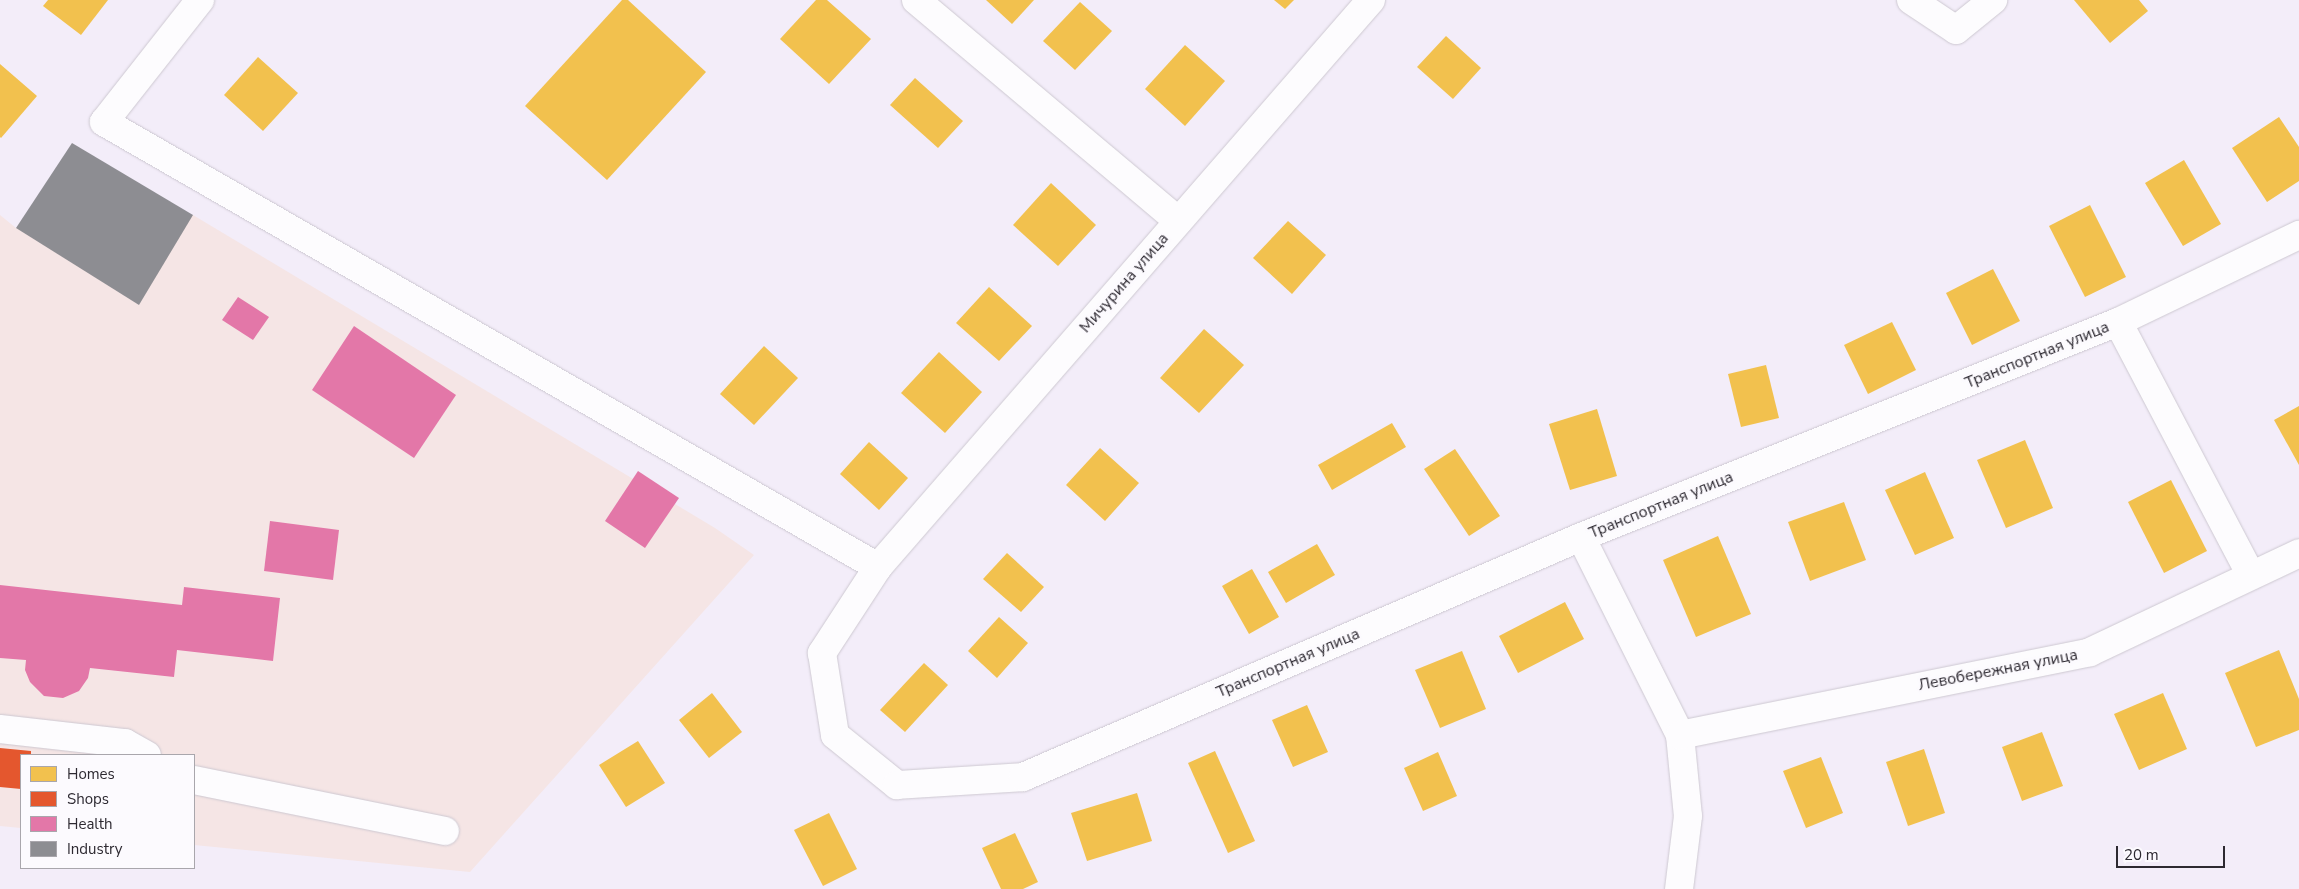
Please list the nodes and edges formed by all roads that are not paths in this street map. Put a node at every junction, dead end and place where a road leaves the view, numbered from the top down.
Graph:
1 (200, 0) edge
2 (916, 0) edge
3 (1371, 0) edge
4 (1911, 0) edge
5 (1993, 0) edge
6 (1178, 221) junction
7 (2299, 236) edge
8 (2118, 322) junction
9 (1581, 537) junction
10 (2299, 552) edge
11 (878, 567) junction
12 (2251, 575) junction
13 (0, 729) edge
14 (1680, 735) junction
15 (145, 754) edge
16 (1023, 777) joint
17 (195, 780) edge
18 (444, 831) dead end
19 (1679, 889) edge

1 - 11 street
2 - 6 street
3 - 6 street, Мичурина улица
4 - 5 street
6 - 11 street, Мичурина улица
7 - 8 street, Транспортная улица
8 - 9 street, Транспортная улица
8 - 12 street
9 - 14 street
9 - 16 street, Транспортная улица
10 - 12 street, Левобережная улица
11 - 16 street, Мичурина улица
12 - 14 street, Левобережная улица
13 - 15 street
14 - 19 street
17 - 18 street

